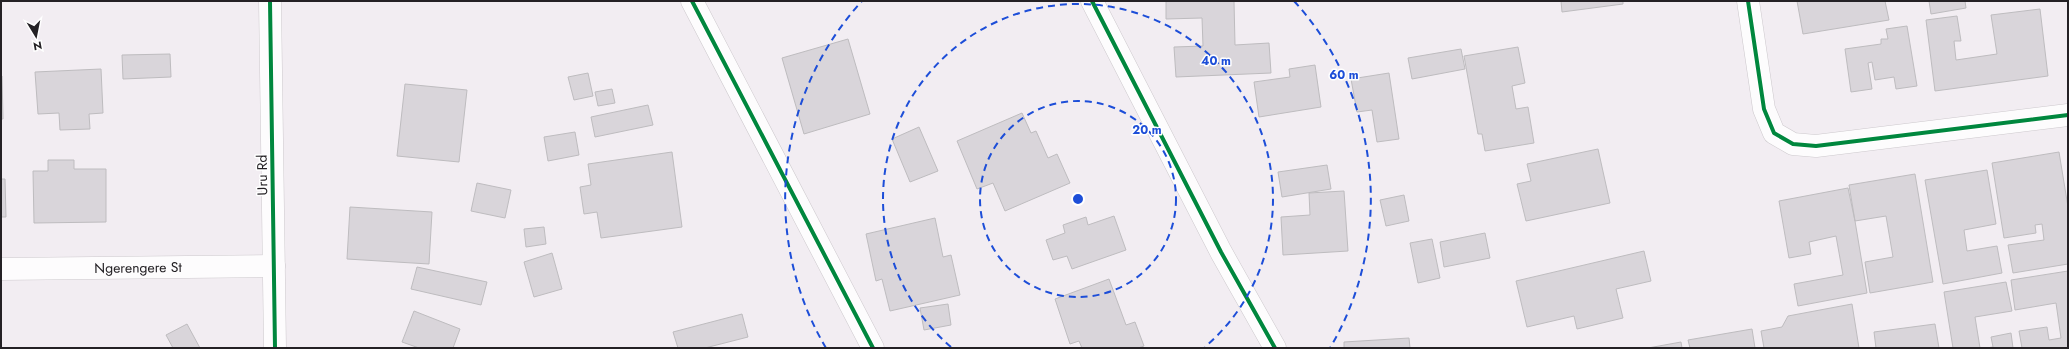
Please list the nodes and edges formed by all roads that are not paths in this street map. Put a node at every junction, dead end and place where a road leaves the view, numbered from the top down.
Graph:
1 (270, 1) edge
2 (692, 1) edge
3 (1092, 1) edge
4 (1748, 1) edge
5 (2068, 115) edge
6 (274, 266) junction
7 (1, 269) edge
8 (275, 348) edge
9 (874, 348) edge
10 (1275, 348) edge

1 - 6 street, Uru Rd
2 - 9 street
3 - 10 street
4 - 5 street
6 - 7 street, Ngerengere St
6 - 8 street, Uru Rd

